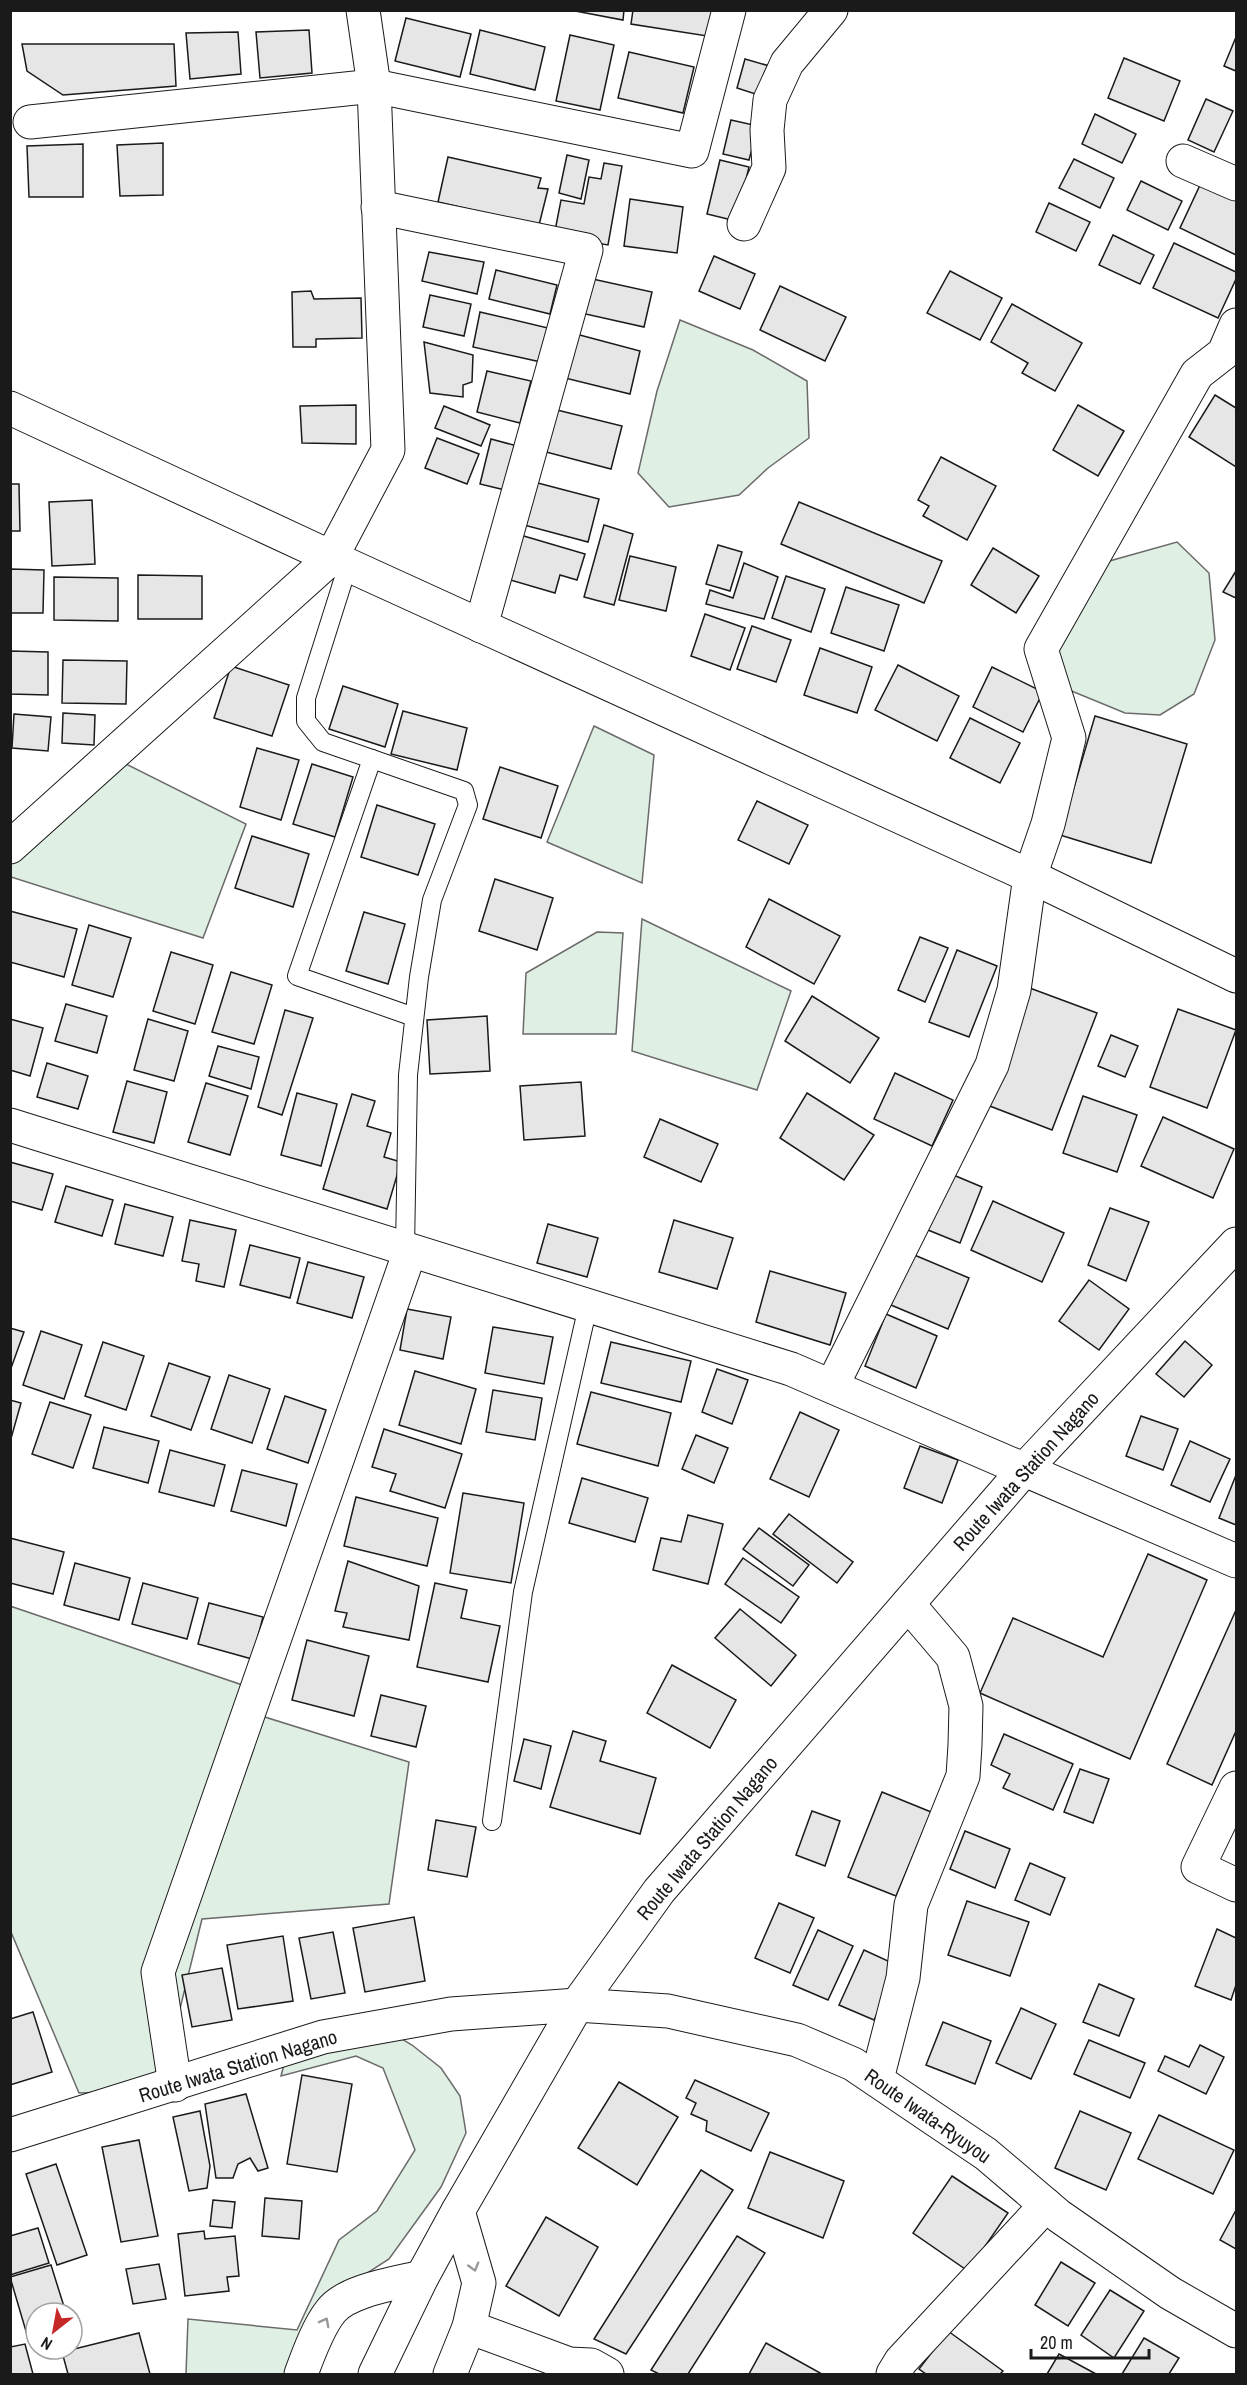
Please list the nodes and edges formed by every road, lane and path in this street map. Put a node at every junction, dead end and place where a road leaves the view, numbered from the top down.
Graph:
1 (363, 10) edge
2 (729, 10) edge
3 (831, 10) edge
4 (374, 87) junction
5 (30, 122) dead end
6 (1183, 161) dead end
7 (1236, 184) edge
8 (378, 207) junction
9 (744, 224) dead end
10 (1236, 325) edge
11 (10, 408) edge
12 (339, 561) junction
13 (481, 626) junction
14 (372, 759) junction
15 (10, 846) edge
16 (1030, 876) junction
17 (1236, 976) edge
18 (414, 1017) junction
19 (10, 1125) edge
20 (1236, 1244) edge
21 (408, 1250) junction
22 (588, 1306) junction
23 (832, 1386) junction
24 (1023, 1470) junction
25 (1236, 1562) edge
26 (908, 1604) junction
27 (1236, 1788) edge
28 (492, 1821) dead end
29 (1236, 1885) edge
30 (577, 2005) junction
31 (877, 2079) junction
32 (175, 2085) junction
33 (10, 2135) edge
34 (1046, 2205) junction
35 (458, 2211) junction
36 (422, 2277) junction
37 (469, 2327) junction
38 (1236, 2331) edge
39 (301, 2374) edge
40 (375, 2374) edge
41 (450, 2374) edge
42 (607, 2374) edge
43 (893, 2374) edge

1 - 4 street
2 - 4 street
3 - 9 street
4 - 5 street
4 - 8 street
6 - 7 street
8 - 12 street
8 - 13 street
10 - 16 street
11 - 12 street
12 - 13 street
12 - 14 lane
12 - 15 street
13 - 16 street
14 - 18 lane
14 - 18 lane
16 - 17 street
16 - 23 street
18 - 21 lane
19 - 21 street
20 - 24 street, Route Iwata Station Nagano
21 - 22 street
21 - 32 street
22 - 23 street
22 - 28 lane
23 - 24 street
24 - 25 street
24 - 26 street, Route Iwata Station Nagano
26 - 30 street, Route Iwata Station Nagano
26 - 31 street
27 - 29 street
30 - 31 street, Route Iwata-Ryuyou
30 - 32 street, Route Iwata Station Nagano
30 - 35 street
31 - 34 street, Route Iwata-Ryuyou
32 - 33 street, Route Iwata Station Nagano
34 - 38 street, Route Iwata-Ryuyou
34 - 43 street
35 - 36 street
35 -> 37 street
39 -> 36 street
36 - 40 street
37 - 41 street
37 - 42 street

